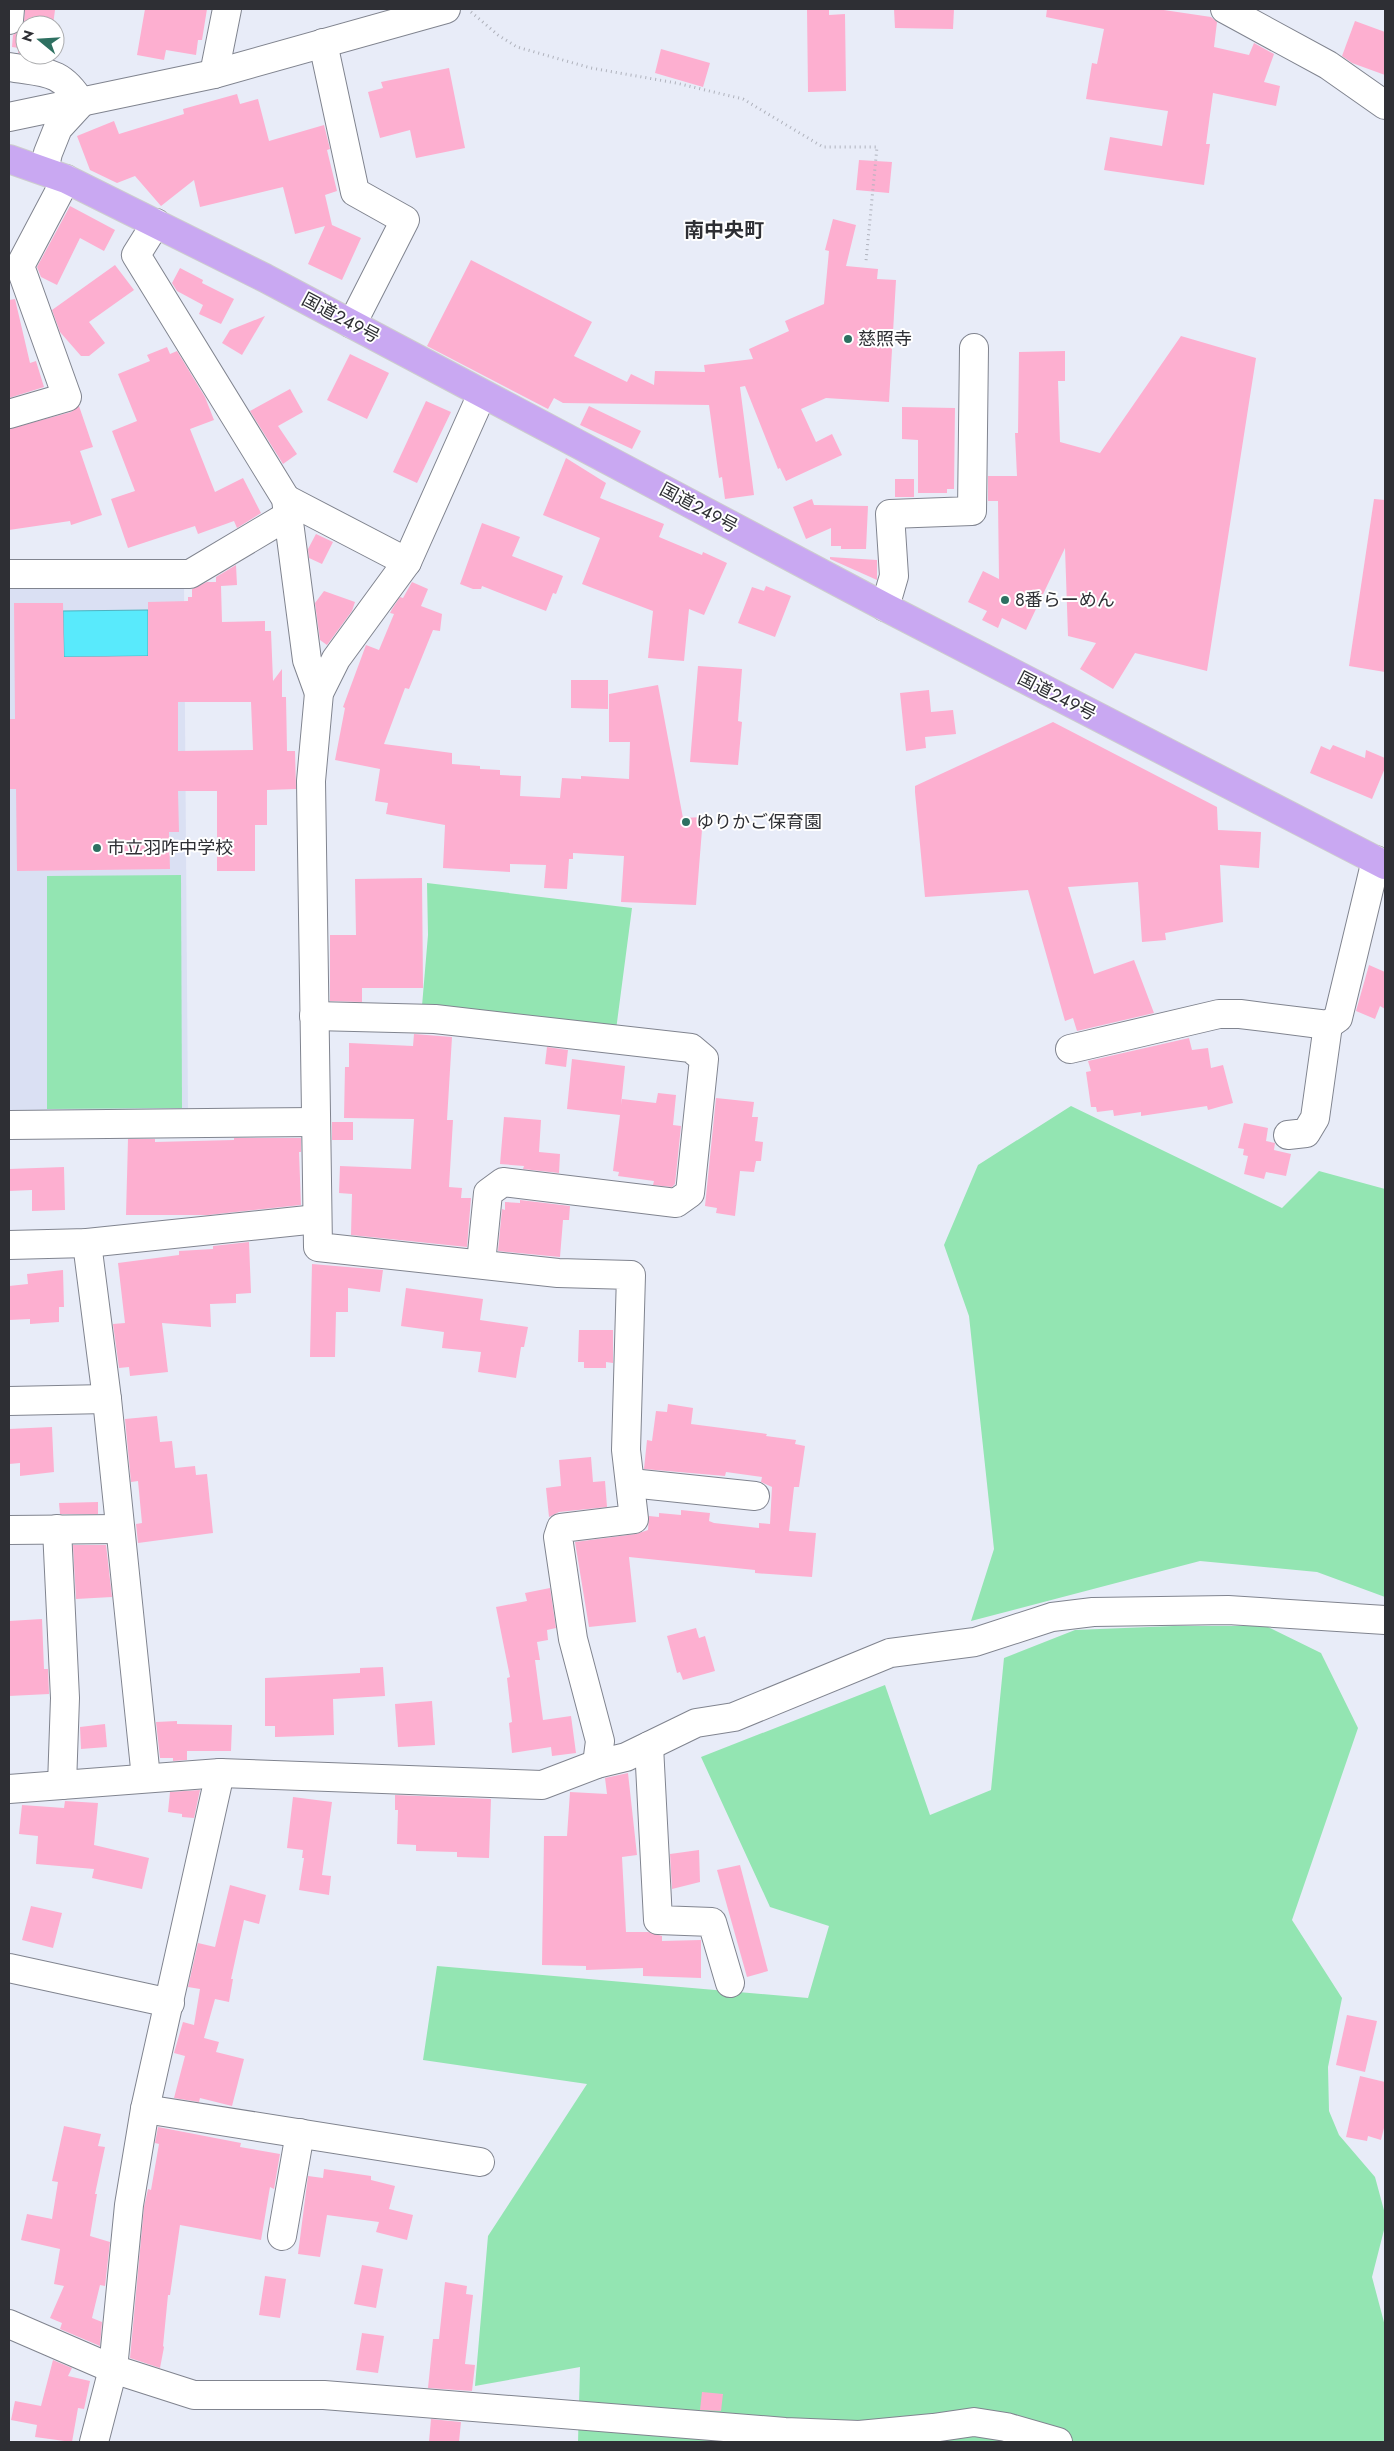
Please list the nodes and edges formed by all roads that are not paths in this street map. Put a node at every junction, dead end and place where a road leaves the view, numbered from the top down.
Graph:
1 (10, 9) edge
2 (227, 9) edge
3 (446, 9) edge
4 (1225, 9) edge
5 (9, 20) edge
6 (323, 43) junction
7 (9, 67) edge
8 (214, 74) junction
9 (81, 103) junction
10 (1385, 105) edge
11 (9, 117) edge
12 (9, 159) edge
13 (55, 174) junction
14 (156, 223) junction
15 (352, 324) junction
16 (974, 348) dead end
17 (482, 394) junction
18 (9, 414) edge
19 (287, 507) junction
20 (407, 562) junction
21 (9, 574) edge
22 (885, 607) junction
23 (319, 693) junction
24 (1381, 863) edge
25 (314, 1016) junction
26 (1328, 1025) junction
27 (1070, 1050) dead end
28 (316, 1122) junction
29 (9, 1125) edge
30 (1288, 1135) dead end
31 (318, 1219) junction
32 (88, 1243) junction
33 (9, 1245) edge
34 (481, 1263) junction
35 (107, 1400) junction
36 (9, 1401) edge
37 (631, 1483) junction
38 (755, 1496) dead end
39 (57, 1529) junction
40 (120, 1529) junction
41 (9, 1530) edge
42 (1385, 1620) edge
43 (649, 1746) junction
44 (597, 1764) junction
45 (220, 1774) junction
46 (146, 1778) junction
47 (62, 1785) junction
48 (9, 1789) edge
49 (9, 1968) edge
50 (730, 1983) dead end
51 (170, 2003) junction
52 (145, 2108) junction
53 (300, 2133) junction
54 (480, 2162) dead end
55 (282, 2236) dead end
56 (9, 2324) edge
57 (113, 2369) junction
58 (943, 2434) edge
59 (94, 2442) edge
60 (1058, 2442) edge

1 - 5 street
2 - 8 street
3 - 6 street
4 - 10 street
6 - 8 street
6 - 15 street
7 - 9 street
8 - 9 street
9 - 11 street
9 - 13 street
12 - 13 highway, 国道249号
13 - 14 highway, 国道249号
13 - 18 street
14 - 15 highway, 国道249号
14 - 19 street
15 - 17 highway, 国道249号
16 - 22 street
17 - 20 street
17 - 22 highway, 国道249号
19 - 20 street
19 - 21 street
19 - 23 street
20 - 23 street
22 - 24 highway, 国道249号
23 - 25 street
24 - 26 street
25 - 28 street
25 - 34 street
26 - 27 street
26 - 30 street
28 - 29 street
28 - 31 street
31 - 32 street
31 - 34 street
32 - 33 street
32 - 35 street
34 - 37 street
35 - 36 street
35 - 40 street
37 - 38 street
37 - 44 street
39 - 40 street
39 - 41 street
39 - 47 street
40 - 46 street
42 - 43 street
43 - 44 street
43 - 50 street
44 - 45 street
45 - 46 street
45 - 51 street
46 - 47 street
47 - 48 street
49 - 51 street
51 - 52 street
52 - 53 street
52 - 57 street
53 - 54 street
53 - 55 street
56 - 57 street
57 - 58 street
57 - 59 street
58 - 60 street

